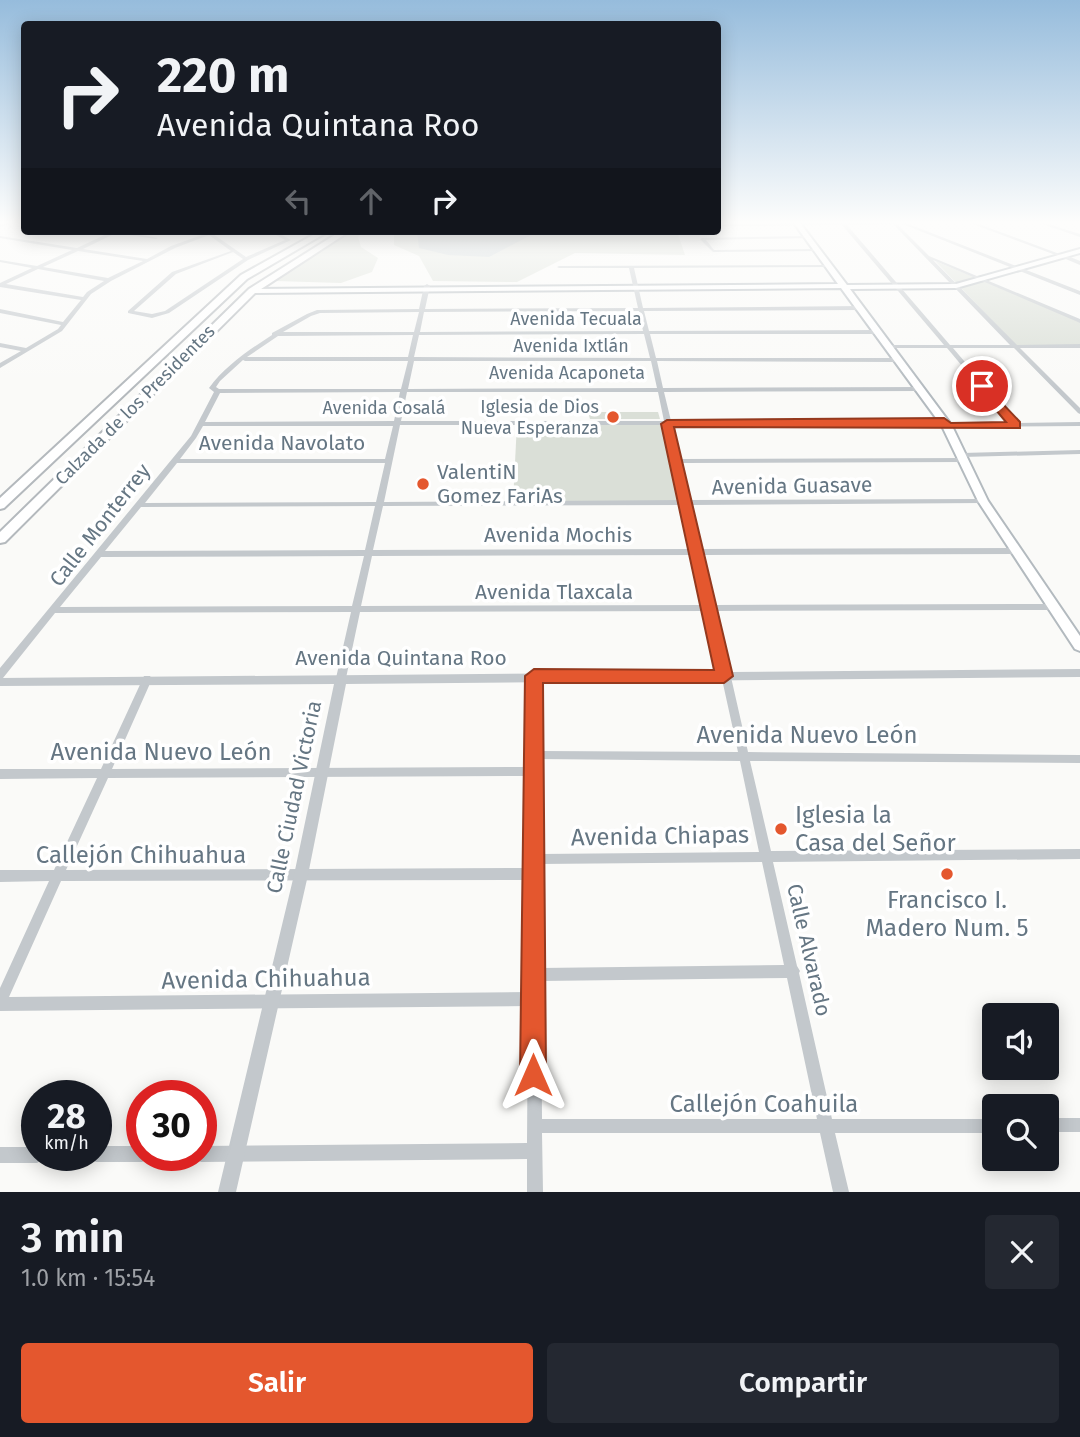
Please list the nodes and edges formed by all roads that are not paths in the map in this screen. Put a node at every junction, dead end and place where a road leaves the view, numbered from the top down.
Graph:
1 (100, 279) edge
2 (111, 279) edge
3 (167, 279) edge
4 (215, 279) edge
5 (243, 279) edge
6 (269, 279) edge
7 (272, 279) edge
8 (633, 279) edge
9 (838, 279) edge
10 (891, 279) edge
11 (949, 279) edge
12 (982, 279) joint
13 (1043, 279) edge
14 (108, 280) junction
15 (1, 285) edge
16 (956, 286) junction
17 (427, 287) junction
18 (635, 287) junction
19 (844, 287) junction
20 (898, 287) junction
21 (252, 291) junction
22 (1080, 293) edge
23 (84, 299) junction
24 (860, 308) junction
25 (423, 310) junction
26 (642, 310) junction
27 (0, 311) edge
28 (1080, 321) edge
29 (66, 324) junction
30 (192, 325) junction
31 (213, 328) junction
32 (878, 332) junction
33 (646, 333) junction
34 (274, 334) junction
35 (417, 334) junction
36 (0, 345) edge
37 (889, 346) junction
38 (1016, 346) junction
39 (1080, 346) edge
40 (948, 347) junction
41 (28, 350) junction
42 (244, 359) junction
43 (652, 359) junction
44 (898, 359) junction
45 (411, 360) junction
46 (0, 366) edge
47 (658, 388) junction
48 (921, 389) junction
49 (405, 390) junction
50 (216, 391) junction
51 (1080, 412) edge
52 (398, 423) junction
53 (202, 424) junction
54 (667, 424) junction
55 (946, 424) junction
56 (1080, 424) edge
57 (1015, 425) junction
58 (1080, 452) edge
59 (963, 458) junction
60 (174, 461) junction
61 (389, 461) junction
62 (677, 461) junction
63 (983, 501) junction
64 (380, 504) junction
65 (0, 505) edge
66 (139, 505) junction
67 (688, 505) junction
68 (0, 539) edge
69 (697, 551) junction
70 (1016, 551) junction
71 (369, 553) junction
72 (100, 554) junction
73 (1054, 607) junction
74 (709, 609) junction
75 (54, 610) junction
76 (356, 610) junction
77 (1080, 646) edge
78 (1080, 673) edge
79 (534, 676) junction
80 (724, 676) junction
81 (0, 678) edge
82 (341, 678) junction
83 (147, 680) junction
84 (533, 755) junction
85 (744, 756) junction
86 (1080, 759) edge
87 (533, 771) junction
88 (320, 772) junction
89 (105, 773) junction
90 (0, 774) edge
91 (1080, 854) edge
92 (765, 855) junction
93 (534, 859) junction
94 (534, 874) junction
95 (300, 875) junction
96 (0, 876) edge
97 (58, 876) junction
98 (793, 971) junction
99 (533, 975) junction
100 (533, 999) junction
101 (272, 1001) junction
102 (0, 1004) edge
103 (1059, 1125) edge
104 (1080, 1125) edge
105 (534, 1126) junction
106 (982, 1126) edge
107 (827, 1128) junction
108 (534, 1151) junction
109 (236, 1153) junction
110 (217, 1154) edge
111 (0, 1155) edge
112 (21, 1155) edge
113 (227, 1192) edge
114 (534, 1192) edge
115 (841, 1192) edge

1 - 14 street
2 - 14 street
3 - 4 street
5 - 30 highway, Calzada de los Presidentes
6 - 21 highway, Calzada de los Presidentes
7 - 17 main road
8 - 18 street, Calle Alvarado
9 - 19 main road
10 - 20 street
11 - 16 street
12 - 16 main road
12 - 28 street
13 - 22 street
14 - 23 street
15 - 23 street
16 - 20 main road
16 - 38 street
17 - 18 main road
17 - 21 main road
17 - 25 street, Calle Ciudad Victoria
18 - 19 main road
18 - 26 street, Calle Alvarado
19 - 20 main road
19 - 24 main road
20 - 40 street
21 - 31 highway, Calzada de los Presidentes
23 - 29 street
24 - 26 street, Calle Monterrey
24 - 32 main road
25 - 26 street, Calle Monterrey
25 - 34 street, Calle Monterrey
25 - 35 street, Calle Ciudad Victoria
26 - 33 street, Calle Alvarado
27 - 29 street
29 - 41 street
30 - 31 highway
30 - 65 highway, Calzada de los Presidentes
31 - 68 highway, Calzada de los Presidentes
32 - 33 street, Avenida Tecuala
32 - 37 main road
33 - 35 street, Avenida Tecuala
33 - 43 street, Calle Alvarado
34 - 35 street, Avenida Tecuala
34 - 42 street, Calle Monterrey
35 - 45 street, Calle Ciudad Victoria
36 - 41 street
37 - 40 street
37 - 44 main road
38 - 39 street
38 - 40 street
38 - 51 street
40 - 57 street
41 - 46 street
42 - 45 street, Avenida Ixtlán
42 - 50 street, Calle Monterrey
43 - 44 street, Avenida Ixtlán
43 - 45 street, Avenida Ixtlán
43 - 47 street, Calle Alvarado
44 - 48 main road
45 - 49 street, Calle Ciudad Victoria
47 - 48 street, Avenida Acaponeta
47 - 49 street, Avenida Acaponeta
47 - 54 street, Calle Alvarado
48 - 55 main road
49 - 50 street, Avenida Acaponeta
49 - 52 street, Calle Ciudad Victoria
50 - 53 street, Calle Monterrey
52 - 53 street, Avenida Cosalá
52 - 54 street, Avenida Cosalá
52 - 61 street, Calle Ciudad Victoria
53 - 60 street, Calle Monterrey
54 - 55 street, Avenida Cosalá
54 - 62 street, Calle Alvarado
55 - 57 street, Avenida Cosalá
55 - 59 main road
56 - 57 street, Avenida Cosalá
58 - 59 street
59 - 62 street
59 - 63 main road
60 - 61 street, Avenida Navolato
60 - 66 street, Calle Monterrey
61 - 64 street, Calle Ciudad Victoria
62 - 67 street, Calle Alvarado
63 - 67 street, Avenida Guasave
63 - 70 main road
64 - 66 street, Avenida Guasave
64 - 67 street, Avenida Guasave
64 - 71 street, Calle Ciudad Victoria
66 - 72 street, Calle Monterrey
67 - 69 street, Calle Alvarado
69 - 70 street, Avenida Mochis
69 - 71 street, Avenida Mochis
69 - 74 street, Calle Alvarado
70 - 73 main road
71 - 72 street, Avenida Mochis
71 - 76 street, Calle Ciudad Victoria
72 - 75 street, Calle Monterrey
73 - 74 street, Avenida Tlaxcala
73 - 77 main road
74 - 76 street, Avenida Tlaxcala
74 - 80 street, Calle Alvarado
75 - 76 street, Avenida Tlaxcala
75 - 81 street, Calle Monterrey
76 - 82 street, Calle Ciudad Victoria
78 - 80 street, Avenida Quintana Roo
79 - 80 street, Avenida Quintana Roo
79 - 82 street, Avenida Quintana Roo
79 - 84 street
80 - 85 street, Calle Alvarado
81 - 83 street, Avenida Quintana Roo
82 - 83 street, Avenida Quintana Roo
82 - 88 street, Calle Ciudad Victoria
83 - 89 street
84 - 85 street, Avenida Nuevo León
84 - 87 street
85 - 86 street, Avenida Nuevo León
85 - 92 street, Calle Alvarado
87 - 88 street, Avenida Nuevo León
87 - 93 street
88 - 89 street, Avenida Nuevo León
88 - 95 street, Calle Ciudad Victoria
89 - 90 street, Avenida Nuevo León
89 - 97 street
91 - 92 street, Avenida Chiapas
92 - 93 street, Avenida Chiapas
92 - 98 street, Calle Alvarado
93 - 94 street
94 - 95 street, Callejón Chihuahua
94 - 99 street
95 - 97 street, Callejón Chihuahua
95 - 101 street, Calle Ciudad Victoria
96 - 97 street, Callejón Chihuahua
97 - 102 street
98 - 99 street
98 - 107 street, Calle Alvarado
99 - 100 street
100 - 101 street, Avenida Chihuahua
100 - 105 street
101 - 102 street, Avenida Chihuahua
101 - 109 street, Calle Ciudad Victoria
103 - 104 street
105 - 107 street, Callejón Coahuila
105 - 108 street
106 - 107 street, Callejón Coahuila
107 - 115 street, Calle Alvarado
108 - 109 street
108 - 114 street
109 - 110 street
109 - 113 street, Calle Ciudad Victoria
111 - 112 street

